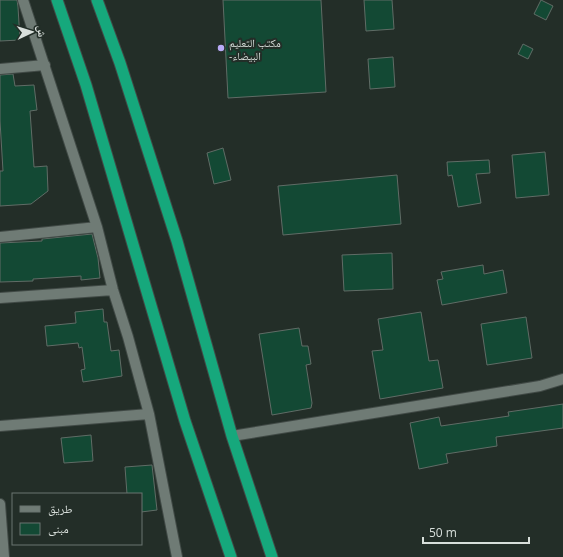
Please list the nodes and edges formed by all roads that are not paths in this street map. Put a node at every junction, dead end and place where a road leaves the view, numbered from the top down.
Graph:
1 (23, 0) edge
2 (57, 0) edge
3 (97, 0) edge
4 (45, 65) junction
5 (0, 69) edge
6 (97, 227) junction
7 (0, 237) edge
8 (113, 290) junction
9 (0, 298) edge
10 (563, 379) edge
11 (148, 414) junction
12 (0, 426) edge
13 (232, 436) junction
14 (0, 504) edge
15 (4, 557) edge
16 (177, 557) edge
17 (230, 557) edge
18 (272, 557) edge

1 - 4 street
2 - 17 highway
3 - 13 highway
4 - 5 street
4 - 6 street
6 - 7 street
6 - 8 street
8 - 9 street
8 - 11 street
10 - 13 street
11 - 12 street
11 - 16 street
13 - 18 highway
14 - 15 street

